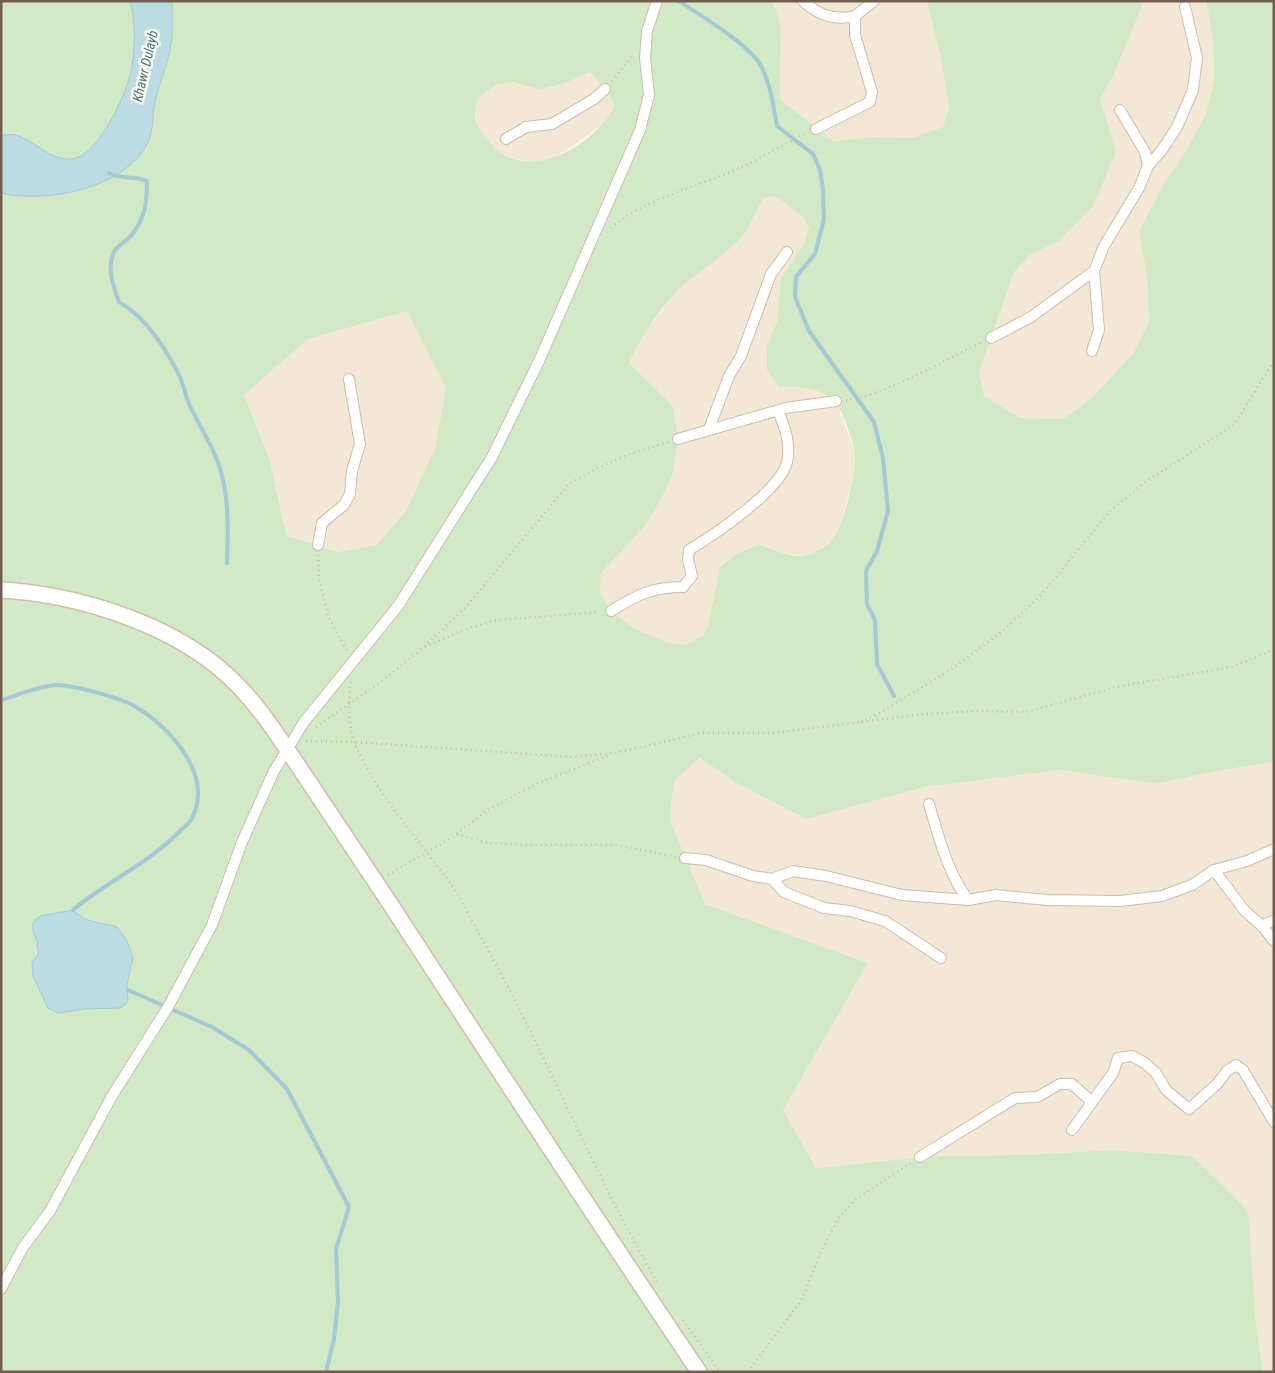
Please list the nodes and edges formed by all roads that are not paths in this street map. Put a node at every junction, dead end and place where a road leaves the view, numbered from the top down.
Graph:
1 (657, 1) edge
2 (803, 1) edge
3 (874, 1) edge
4 (1185, 7) dead end
5 (855, 16) junction
6 (604, 89) road end
7 (1120, 110) dead end
8 (816, 129) road end
9 (506, 139) dead end
10 (1148, 166) junction
11 (787, 252) dead end
12 (1094, 271) junction
13 (990, 338) road end
14 (1092, 351) dead end
15 (349, 380) dead end
16 (836, 401) road end
17 (778, 410) junction
18 (709, 429) junction
19 (678, 439) road end
20 (318, 545) road end
21 (1, 590) edge
22 (611, 611) road end
23 (290, 745) junction
24 (930, 804) dead end
25 (1274, 849) edge
26 (685, 858) road end
27 (1214, 870) junction
28 (772, 879) junction
29 (968, 900) junction
30 (1274, 920) edge
31 (1262, 926) junction
32 (1274, 941) edge
33 (941, 958) dead end
34 (1092, 1102) junction
35 (1274, 1122) edge
36 (1072, 1130) dead end
37 (920, 1157) road end
38 (1, 1289) edge
39 (699, 1372) edge

1 - 23 street
2 - 5 street
3 - 5 street
4 - 10 street
5 - 8 street
6 - 9 street
7 - 10 street
10 - 12 street
11 - 18 street
12 - 13 street
12 - 14 street
15 - 20 street
16 - 17 street
17 - 18 street
17 - 22 street
18 - 19 street
21 - 23 main road
23 - 38 street
23 - 39 main road
24 - 29 street
25 - 27 street
26 - 28 street
27 - 29 street
27 - 31 street
28 - 29 street
28 - 33 street
30 - 31 street
31 - 32 street
34 - 35 street
34 - 36 street
34 - 37 street

